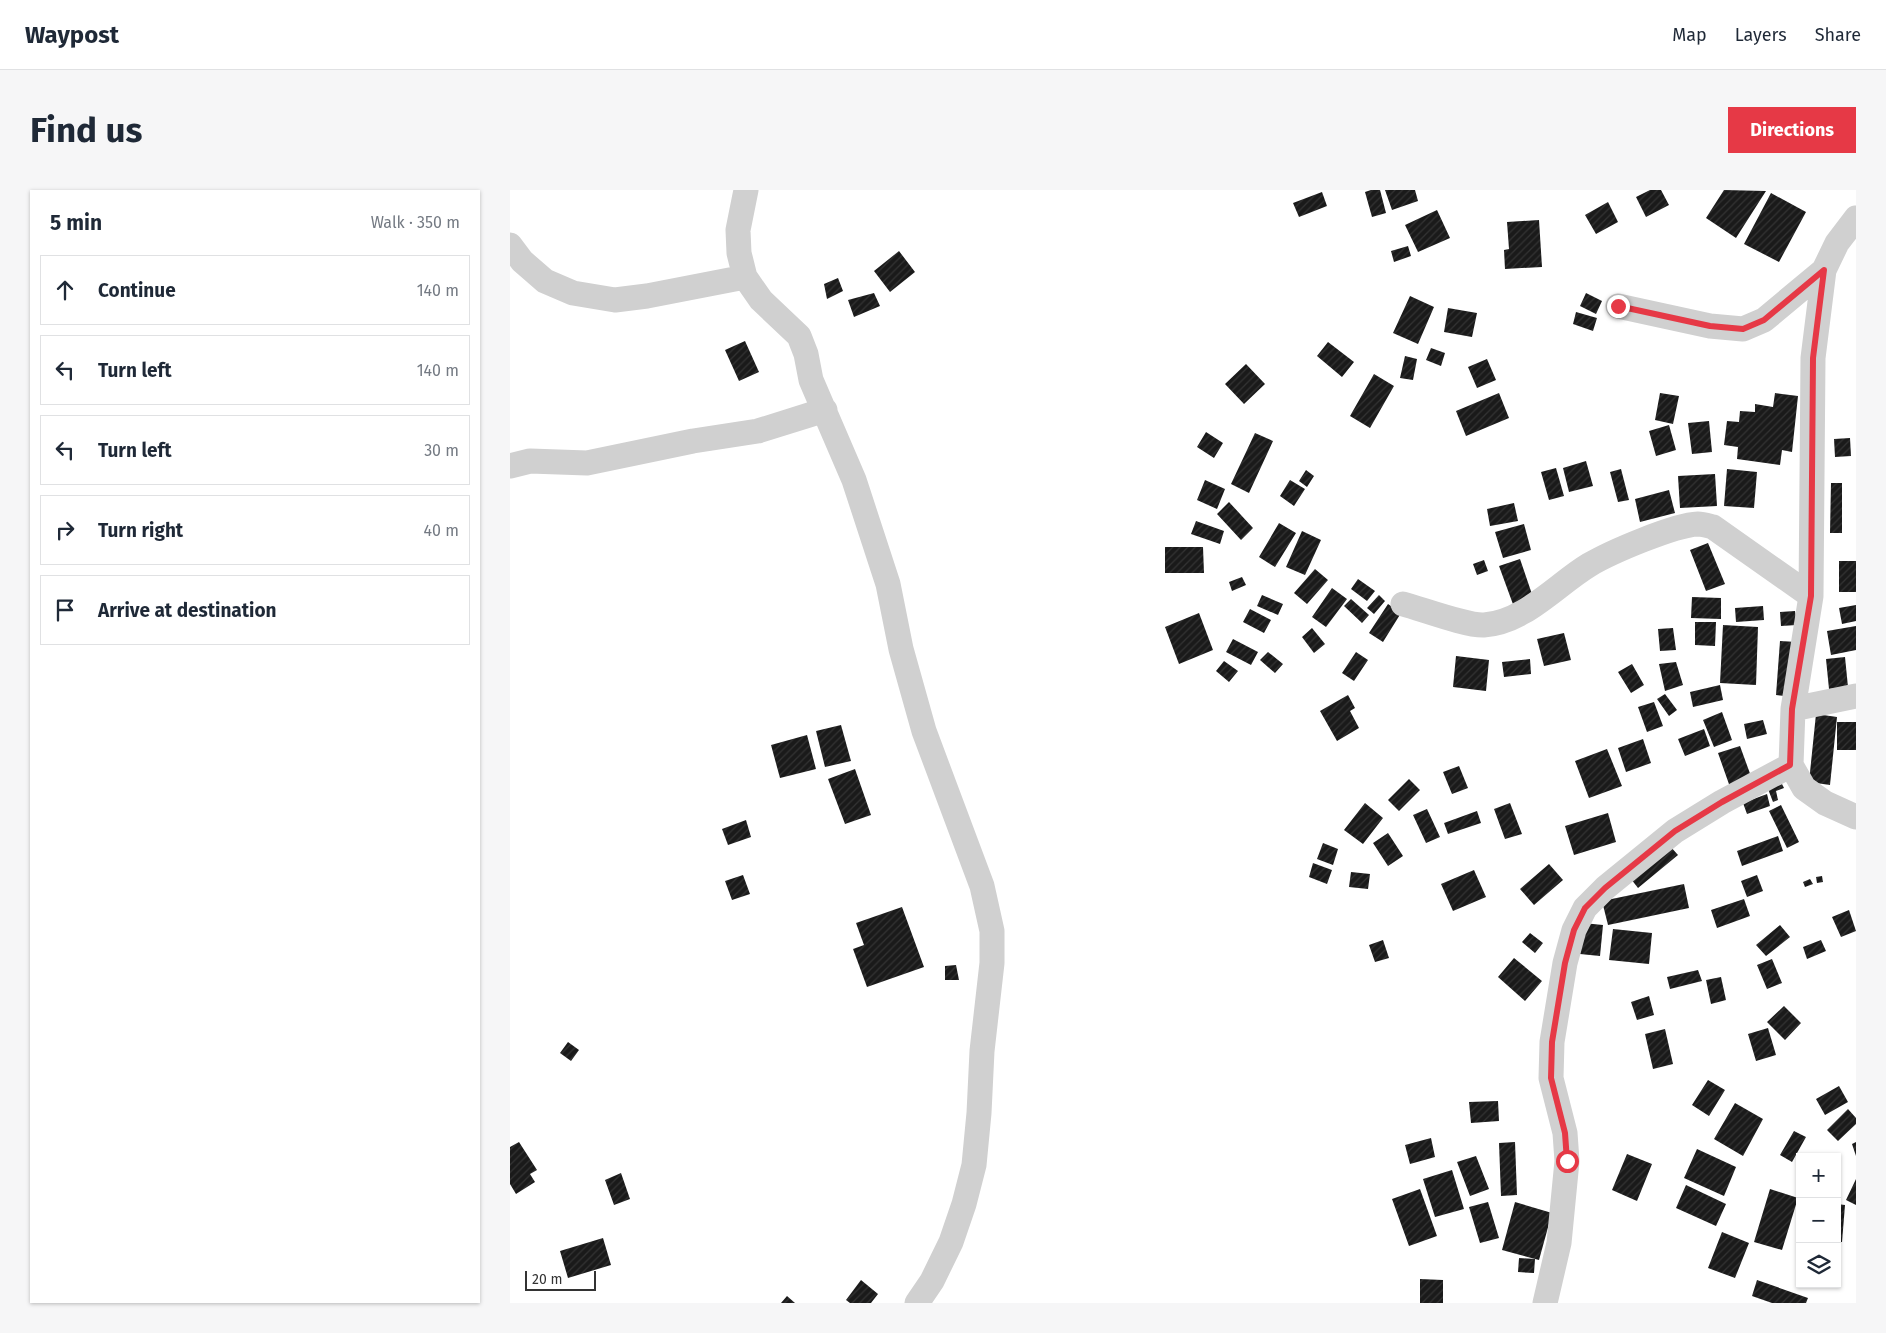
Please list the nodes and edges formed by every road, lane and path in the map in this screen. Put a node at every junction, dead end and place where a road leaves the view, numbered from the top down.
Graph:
1 (746, 190) edge
2 (1856, 218) edge
3 (510, 245) edge
4 (1824, 270) junction
5 (745, 277) junction
6 (1618, 306) dead end
7 (825, 410) junction
8 (510, 466) edge
9 (1811, 596) junction
10 (1403, 604) dead end
11 (1856, 696) edge
12 (1792, 709) junction
13 (1790, 765) junction
14 (1856, 817) edge
15 (917, 1303) edge
16 (1545, 1303) edge

1 - 5 street
2 - 4 street
3 - 5 street
4 - 6 street
4 - 9 street
5 - 7 street
7 - 8 street
7 - 15 street
9 - 10 street
9 - 12 street
11 - 12 street
12 - 13 street
13 - 14 street
13 - 16 street

